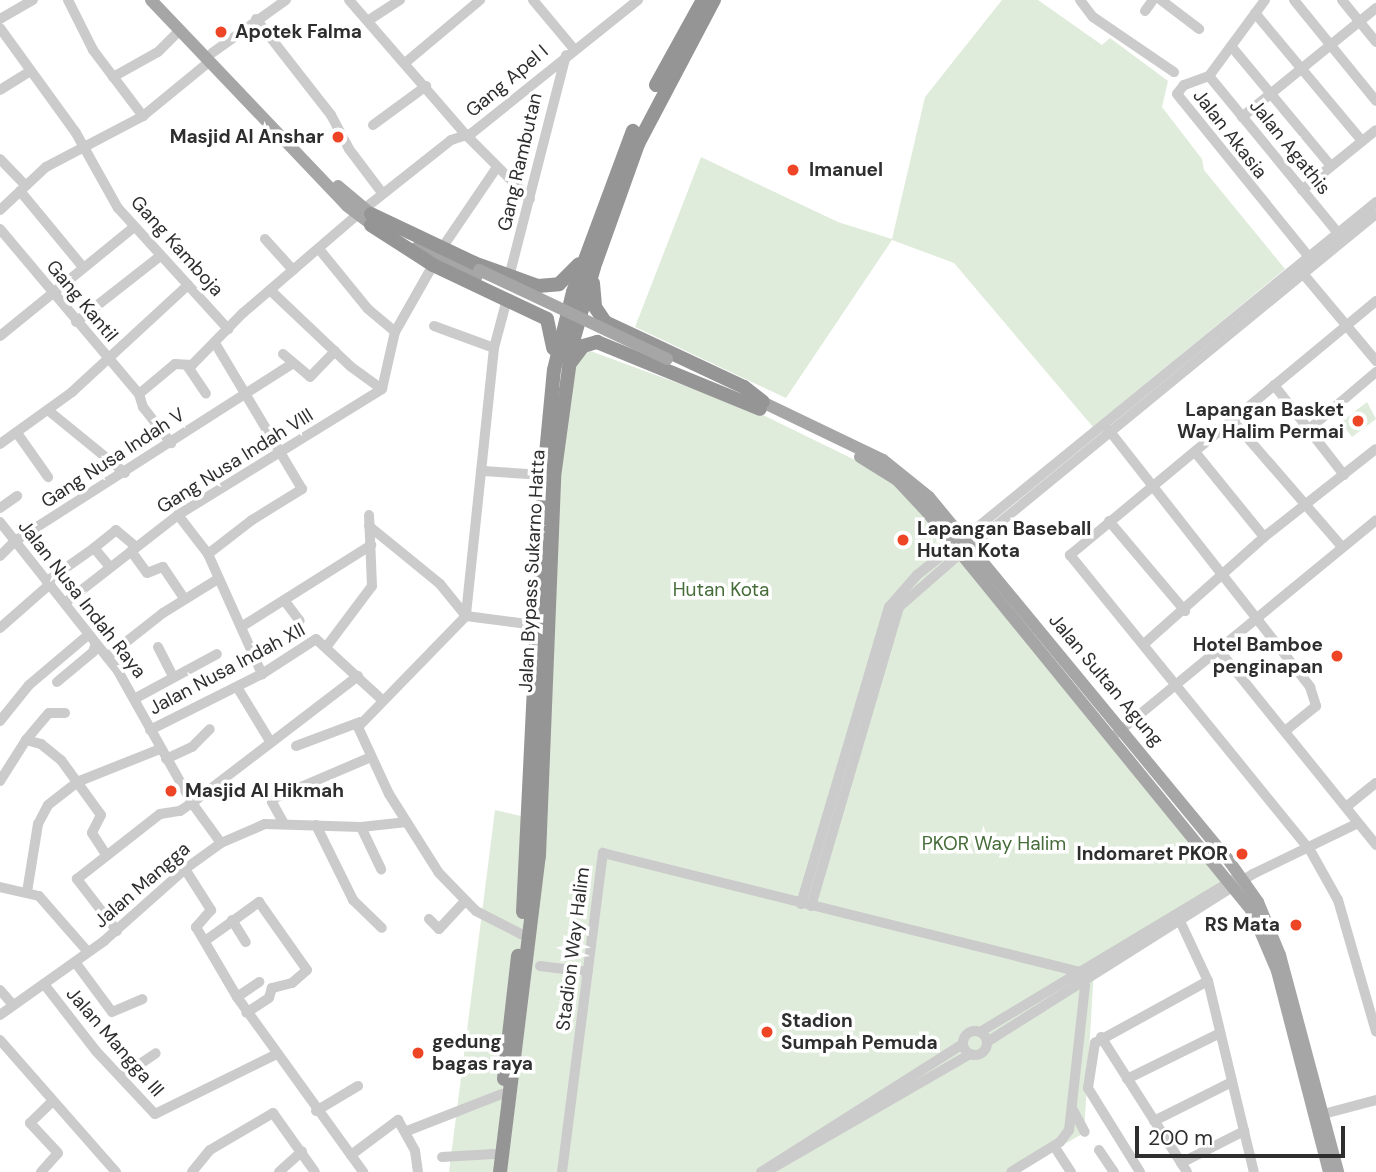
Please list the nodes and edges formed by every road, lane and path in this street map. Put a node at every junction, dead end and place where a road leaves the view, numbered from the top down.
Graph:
1 (33, 0) edge
2 (68, 0) edge
3 (151, 0) edge
4 (162, 0) edge
5 (286, 0) edge
6 (349, 0) edge
7 (400, 0) edge
8 (480, 0) edge
9 (533, 0) edge
10 (638, 0) edge
11 (714, 0) edge
12 (1080, 0) edge
13 (1153, 0) edge
14 (1161, 0) edge
15 (1265, 0) edge
16 (1294, 0) edge
17 (1342, 0) edge
18 (698, 2) edge
19 (1376, 8) edge
20 (1145, 11) dead end
21 (1255, 13) junction
22 (0, 19) edge
23 (256, 19) junction
24 (369, 20) junction
25 (1360, 21) junction
26 (0, 28) edge
27 (1199, 29) dead end
28 (179, 31) junction
29 (1376, 42) edge
30 (1332, 44) junction
31 (1231, 46) junction
32 (570, 52) junction
33 (211, 57) junction
34 (405, 63) junction
35 (1303, 67) junction
36 (30, 71) junction
37 (1174, 72) dead end
38 (113, 76) junction
39 (1209, 76) junction
40 (426, 86) junction
41 (0, 90) edge
42 (1272, 93) junction
43 (1376, 101) edge
44 (143, 116) junction
45 (1242, 117) junction
46 (373, 125) dead end
47 (1376, 130) edge
48 (467, 136) junction
49 (1363, 141) junction
50 (85, 147) junction
51 (0, 159) edge
52 (1331, 166) junction
53 (497, 167) junction
54 (23, 188) junction
55 (1302, 190) junction
56 (383, 194) junction
57 (530, 199) junction
58 (1376, 202) edge
59 (0, 210) edge
60 (1376, 214) edge
61 (366, 216) junction
62 (133, 228) junction
63 (0, 229) edge
64 (1341, 237) junction
65 (265, 239) dead end
66 (442, 248) junction
67 (319, 249) junction
68 (585, 255) junction
69 (159, 257) junction
70 (1312, 261) junction
71 (432, 265) junction
72 (82, 266) junction
73 (594, 267) junction
74 (293, 270) junction
75 (1301, 271) junction
76 (509, 277) junction
77 (524, 283) junction
78 (188, 285) junction
79 (51, 290) junction
80 (270, 290) junction
81 (508, 299) junction
82 (1376, 301) edge
83 (541, 315) junction
84 (76, 322) junction
85 (605, 322) junction
86 (1348, 325) junction
87 (434, 326) dead end
88 (228, 329) junction
89 (395, 332) junction
90 (0, 336) edge
91 (597, 342) junction
92 (215, 343) junction
93 (494, 348) junction
94 (335, 351) junction
95 (283, 354) dead end
96 (108, 358) junction
97 (1376, 361) edge
98 (293, 363) junction
99 (188, 367) junction
100 (561, 369) junction
101 (1376, 372) edge
102 (1274, 385) junction
103 (382, 389) junction
104 (247, 393) junction
105 (139, 394) junction
106 (206, 394) dead end
107 (762, 406) junction
108 (49, 411) junction
109 (1233, 421) junction
110 (1104, 425) junction
111 (1310, 429) junction
112 (17, 433) junction
113 (1112, 433) junction
114 (171, 443) junction
115 (0, 444) edge
116 (1376, 449) edge
117 (281, 451) junction
118 (1195, 452) junction
119 (484, 457) junction
120 (483, 471) junction
121 (499, 471) junction
122 (125, 473) junction
123 (1344, 474) junction
124 (544, 475) junction
125 (48, 477) dead end
126 (1155, 487) junction
127 (17, 496) dead end
128 (1306, 507) junction
129 (0, 508) edge
130 (178, 515) junction
131 (1376, 520) edge
132 (1109, 521) junction
133 (0, 522) edge
134 (1264, 537) junction
135 (15, 541) junction
136 (371, 545) junction
137 (962, 546) junction
138 (1342, 547) junction
139 (94, 548) junction
140 (133, 549) junction
141 (208, 554) junction
142 (0, 556) edge
143 (110, 567) junction
144 (1223, 574) junction
145 (218, 579) junction
146 (49, 583) junction
147 (543, 590) junction
148 (184, 598) junction
149 (284, 600) junction
150 (65, 603) junction
151 (1185, 611) junction
152 (467, 616) junction
153 (1256, 618) junction
154 (300, 621) dead end
155 (535, 625) junction
156 (241, 627) junction
157 (0, 628) edge
158 (92, 639) junction
159 (324, 643) junction
160 (1144, 644) junction
161 (158, 647) dead end
162 (1218, 649) junction
163 (218, 654) dead end
164 (107, 657) junction
165 (262, 674) junction
166 (358, 676) junction
167 (173, 677) junction
168 (57, 682) dead end
169 (1177, 682) junction
170 (237, 687) junction
171 (136, 698) junction
172 (381, 699) junction
173 (65, 713) dead end
174 (0, 721) edge
175 (360, 722) junction
176 (210, 729) dead end
177 (150, 730) junction
178 (1285, 731) junction
179 (1117, 732) junction
180 (26, 740) junction
181 (270, 741) junction
182 (296, 746) dead end
183 (160, 748) junction
184 (371, 757) junction
185 (166, 759) junction
186 (0, 781) edge
187 (78, 782) junction
188 (1376, 783) edge
189 (192, 803) junction
190 (1346, 807) junction
191 (283, 822) junction
192 (407, 822) junction
193 (1356, 824) junction
194 (316, 825) junction
195 (360, 827) junction
196 (221, 843) junction
197 (1376, 845) edge
198 (1310, 850) junction
199 (107, 856) junction
200 (185, 869) junction
201 (381, 869) dead end
202 (1240, 880) junction
203 (0, 887) edge
204 (27, 892) junction
205 (464, 902) junction
206 (806, 905) junction
207 (429, 919) dead end
208 (232, 920) junction
209 (1180, 921) junction
210 (382, 928) dead end
211 (117, 931) junction
212 (521, 934) junction
213 (205, 941) junction
214 (246, 942) dead end
215 (88, 952) junction
216 (75, 962) junction
217 (540, 966) dead end
218 (588, 972) junction
219 (1081, 976) junction
220 (1208, 981) junction
221 (259, 982) dead end
222 (44, 984) junction
223 (0, 990) edge
224 (236, 997) junction
225 (142, 999) dead end
226 (13, 1005) junction
227 (246, 1013) junction
228 (0, 1015) edge
229 (980, 1032) junction
230 (1376, 1032) edge
231 (1220, 1033) junction
232 (1101, 1037) junction
233 (0, 1040) edge
234 (987, 1042) junction
235 (963, 1044) junction
236 (156, 1053) dead end
237 (970, 1054) junction
238 (275, 1055) junction
239 (121, 1077) junction
240 (1128, 1079) junction
241 (1232, 1082) junction
242 (358, 1086) dead end
243 (502, 1094) junction
244 (1376, 1100) edge
245 (52, 1102) junction
246 (1072, 1107) junction
247 (857, 1108) junction
248 (316, 1111) junction
249 (1319, 1115) junction
250 (863, 1118) junction
251 (1154, 1121) junction
252 (407, 1131) junction
253 (1244, 1131) junction
254 (827, 1132) junction
255 (1086, 1132) dead end
256 (1054, 1146) junction
257 (1099, 1150) dead end
258 (303, 1151) junction
259 (494, 1154) junction
260 (351, 1155) junction
261 (442, 1157) dead end
262 (1184, 1168) edge
263 (562, 1170) edge
264 (1016, 1171) edge
265 (41, 1172) edge
266 (116, 1172) edge
267 (192, 1172) edge
268 (279, 1172) edge
269 (315, 1172) edge
270 (363, 1172) edge
271 (418, 1172) edge
272 (491, 1172) edge
273 (500, 1172) edge
274 (575, 1172) edge
275 (761, 1172) edge
276 (1071, 1172) edge
277 (1114, 1172) edge
278 (1140, 1172) edge
279 (1254, 1172) edge
280 (1328, 1172) edge
281 (1338, 1172) edge

1 - 22 street
2 - 38 street
3 - 28 main road
4 - 33 main road
5 - 23 street
6 - 24 street
7 - 24 street
8 - 34 street
9 - 32 street
10 - 32 street, Gang Apel I
11 - 73 highway, Jalan Bypass Sukarno Hatta
12 - 37 street
13 - 20 street
14 - 27 street
15 - 21 street, Jalan Akasia
16 - 30 street
17 - 25 street
18 - 68 highway, Jalan Bypass Sukarno Hatta
19 - 25 street
21 - 31 street, Jalan Akasia
21 - 35 street
23 - 33 street
23 - 56 street
24 - 34 street
25 - 29 street
25 - 30 street
26 - 36 street, Gang Kamboja
28 - 33 main road
28 - 38 street
30 - 35 street
30 - 43 street
31 - 39 street, Jalan Akasia
31 - 42 street
32 - 48 street, Gang Apel I
32 - 57 street, Gang Rambutan
33 - 44 street
33 - 61 main road, Jalan Sultan Agung
34 - 40 street
35 - 42 street
35 - 49 street
36 - 41 street
36 - 50 street, Gang Kamboja
38 - 44 street
39 - 45 street, Jalan Agathis
39 - 70 street, Jalan Akasia
40 - 46 street
40 - 48 street
42 - 45 street
42 - 52 street
44 - 50 street
45 - 55 street, Jalan Agathis
47 - 49 street
48 - 53 street
48 - 56 street, Gang Apel I
49 - 52 street
50 - 54 street
50 - 62 street, Gang Kamboja
51 - 54 street
52 - 55 street
53 - 57 street
53 - 66 street
54 - 59 street
54 - 72 street
55 - 64 street, Jalan Agathis
56 - 61 street, Gang Apel I
57 - 76 street, Gang Rambutan
58 - 64 street
60 - 64 street
61 - 66 highway
61 - 67 street, Gang Apel I
61 - 71 highway
61 - 107 main road, Jalan Sultan Agung, bridge
62 - 69 street, Gang Kamboja
62 - 72 street
63 - 79 street, Gang Kantil
64 - 70 street
65 - 74 street
66 - 76 highway
67 - 74 street, Gang Apel I
67 - 89 street
68 - 77 highway
68 - 100 highway, Jalan Bypass Sukarno Hatta
69 - 78 street, Gang Kamboja
69 - 84 street
70 - 75 street
71 - 81 highway
71 - 89 street
72 - 79 street
73 - 85 highway
73 - 100 highway, Jalan Bypass Sukarno Hatta
74 - 80 street, Gang Apel I
75 - 86 street
75 - 110 street
75 - 113 street
76 - 77 highway
77 - 83 highway
78 - 88 street, Gang Kamboja
78 - 96 street
79 - 84 street, Gang Kantil
79 - 90 street
80 - 88 street, Gang Apel I
80 - 94 street
81 - 83 highway
81 - 93 street
82 - 86 street
83 - 100 highway
84 - 96 street, Gang Kantil
85 - 91 highway
85 - 107 highway
86 - 97 street
86 - 102 street
87 - 93 street
88 - 92 street, Gang Apel I
89 - 103 street
91 - 100 highway
91 - 107 highway
92 - 99 street, Gang Apel I
92 - 104 street
93 - 119 street
94 - 98 street
94 - 103 street
95 - 98 street
96 - 105 street, Gang Kantil
96 - 108 street
98 - 104 street, Gang Nusa Indah V
99 - 105 street
99 - 106 street
100 - 124 highway, Jalan Bypass Sukarno Hatta
100 - 147 highway, Jalan Bypass Sukarno Hatta
101 - 111 street
102 - 109 street
102 - 111 street
103 - 117 street, Gang Nusa Indah VIII
104 - 114 street, Gang Nusa Indah V
104 - 117 street
105 - 114 street, Gang Kantil
107 - 137 main road, Jalan Sultan Agung
108 - 112 street
108 - 122 street
109 - 118 street
109 - 128 street
110 - 113 street
110 - 137 street
111 - 123 street
112 - 115 street
112 - 125 street
113 - 126 street
113 - 137 street
114 - 122 street, Gang Nusa Indah V
116 - 123 street
117 - 130 street, Gang Nusa Indah VIII
117 - 141 street
118 - 126 street
118 - 134 street
119 - 120 street
119 - 121 street
120 - 121 street
120 - 152 street
121 - 124 street
122 - 135 street, Gang Nusa Indah V
123 - 128 street
124 - 147 highway, Jalan Bypass Sukarno Hatta
126 - 132 street
126 - 144 street
127 - 129 street
128 - 134 street
128 - 138 street
130 - 140 street, Gang Nusa Indah VIII
130 - 141 street
131 - 138 street
132 - 151 street
132 - 160 street
133 - 135 street, Jalan Nusa Indah Raya
134 - 144 street
135 - 142 street, Gang Nusa Indah V
135 - 146 street, Jalan Nusa Indah Raya
136 - 149 street
136 - 152 street
136 - 159 street
137 - 179 main road, Jalan Sultan Agung
137 - 206 street
138 - 153 street
139 - 140 street
139 - 143 street
139 - 146 street
140 - 143 street, Gang Nusa Indah VIII
140 - 148 street
141 - 145 street
143 - 150 street, Gang Nusa Indah VIII
144 - 151 street
144 - 153 street
145 - 148 street
145 - 156 street
146 - 150 street, Jalan Nusa Indah Raya
146 - 157 street
147 - 155 highway, Jalan Bypass Sukarno Hatta
147 - 273 highway, Jalan Bypass Sukarno Hatta
148 - 164 street
149 - 154 street
149 - 156 street
150 - 158 street, Jalan Nusa Indah Raya
151 - 160 street
152 - 155 street
152 - 172 street
153 - 162 street
153 - 178 street
155 - 212 highway, Jalan Bypass Sukarno Hatta
156 - 165 street
158 - 164 street, Jalan Nusa Indah Raya
158 - 168 street
158 - 174 street
159 - 165 street, Jalan Nusa Indah XII
159 - 166 street
160 - 169 street
161 - 167 street
162 - 169 street
162 - 178 street
163 - 167 street
164 - 171 street, Jalan Nusa Indah Raya
165 - 170 street, Jalan Nusa Indah XII
166 - 172 street
166 - 181 street
167 - 171 street
169 - 179 street
169 - 198 street
170 - 177 street, Jalan Nusa Indah XII
170 - 181 street
171 - 177 street, Jalan Nusa Indah Raya
172 - 175 street
173 - 180 street
175 - 182 street
175 - 184 street
176 - 185 street
177 - 183 street, Jalan Nusa Indah Raya
178 - 190 street
179 - 202 main road, Jalan Sultan Agung
180 - 186 street
180 - 187 street
181 - 189 street
183 - 185 street, Jalan Nusa Indah Raya
183 - 187 street
184 - 191 street
184 - 192 street
185 - 189 street, Jalan Nusa Indah Raya
187 - 199 street
187 - 204 street
188 - 190 street
189 - 196 street, Jalan Nusa Indah Raya
189 - 199 street
190 - 193 street
191 - 194 street, Jalan Mangga
191 - 196 street, Jalan Mangga
192 - 195 street, Jalan Mangga
192 - 205 street
193 - 197 street
193 - 198 street
194 - 195 street, Jalan Mangga
194 - 210 street
195 - 201 street
196 - 200 street, Jalan Mangga
198 - 202 street
198 - 230 street
199 - 211 street
200 - 211 street, Jalan Mangga
200 - 213 street
202 - 209 street
202 - 219 street
202 - 249 main road, Jalan Sultan Agung
203 - 204 street
204 - 215 street
205 - 207 street
205 - 212 street
206 - 218 street, Stadion Way Halim
206 - 219 street, Stadion Way Halim
208 - 213 street
208 - 214 street
208 - 227 street
209 - 219 street
209 - 220 street
211 - 215 street, Jalan Mangga
212 - 243 highway, Jalan Bypass Sukarno Hatta
213 - 224 street
215 - 216 street, Jalan Mangga
216 - 222 street, Jalan Mangga
216 - 225 street
217 - 218 street
218 - 263 street, Stadion Way Halim
219 - 229 street
219 - 234 street
219 - 246 street
220 - 231 street
220 - 232 street
221 - 224 street
222 - 226 street, Jalan Mangga
222 - 239 street, Jalan Mangga III
223 - 226 street
224 - 227 street
226 - 228 street, Jalan Mangga
227 - 238 street
229 - 234 street
229 - 235 street
231 - 240 street
231 - 241 street
232 - 240 street
232 - 278 street
233 - 245 street
234 - 237 street
235 - 237 street
235 - 247 street
236 - 239 street
237 - 250 street
238 - 239 street, Jalan Mangga III
238 - 248 street
240 - 251 street
241 - 251 street
241 - 253 street
242 - 248 street
243 - 252 street
243 - 259 highway, Jalan Bypass Sukarno Hatta
244 - 249 street
245 - 265 street
245 - 266 street
246 - 255 street
246 - 256 street
247 - 250 street
247 - 254 street
248 - 260 street
249 - 280 main road, Jalan Sultan Agung
249 - 281 main road, Jalan Sultan Agung
250 - 254 street
251 - 262 street
252 - 260 street
252 - 271 street
253 - 262 street
253 - 279 street
254 - 275 street
256 - 264 street
256 - 276 street
257 - 277 street
258 - 267 street
258 - 268 street
258 - 269 street
259 - 261 street
259 - 272 highway, Jalan Bypass Sukarno Hatta
260 - 270 street
263 - 274 street, Stadion Way Halim

